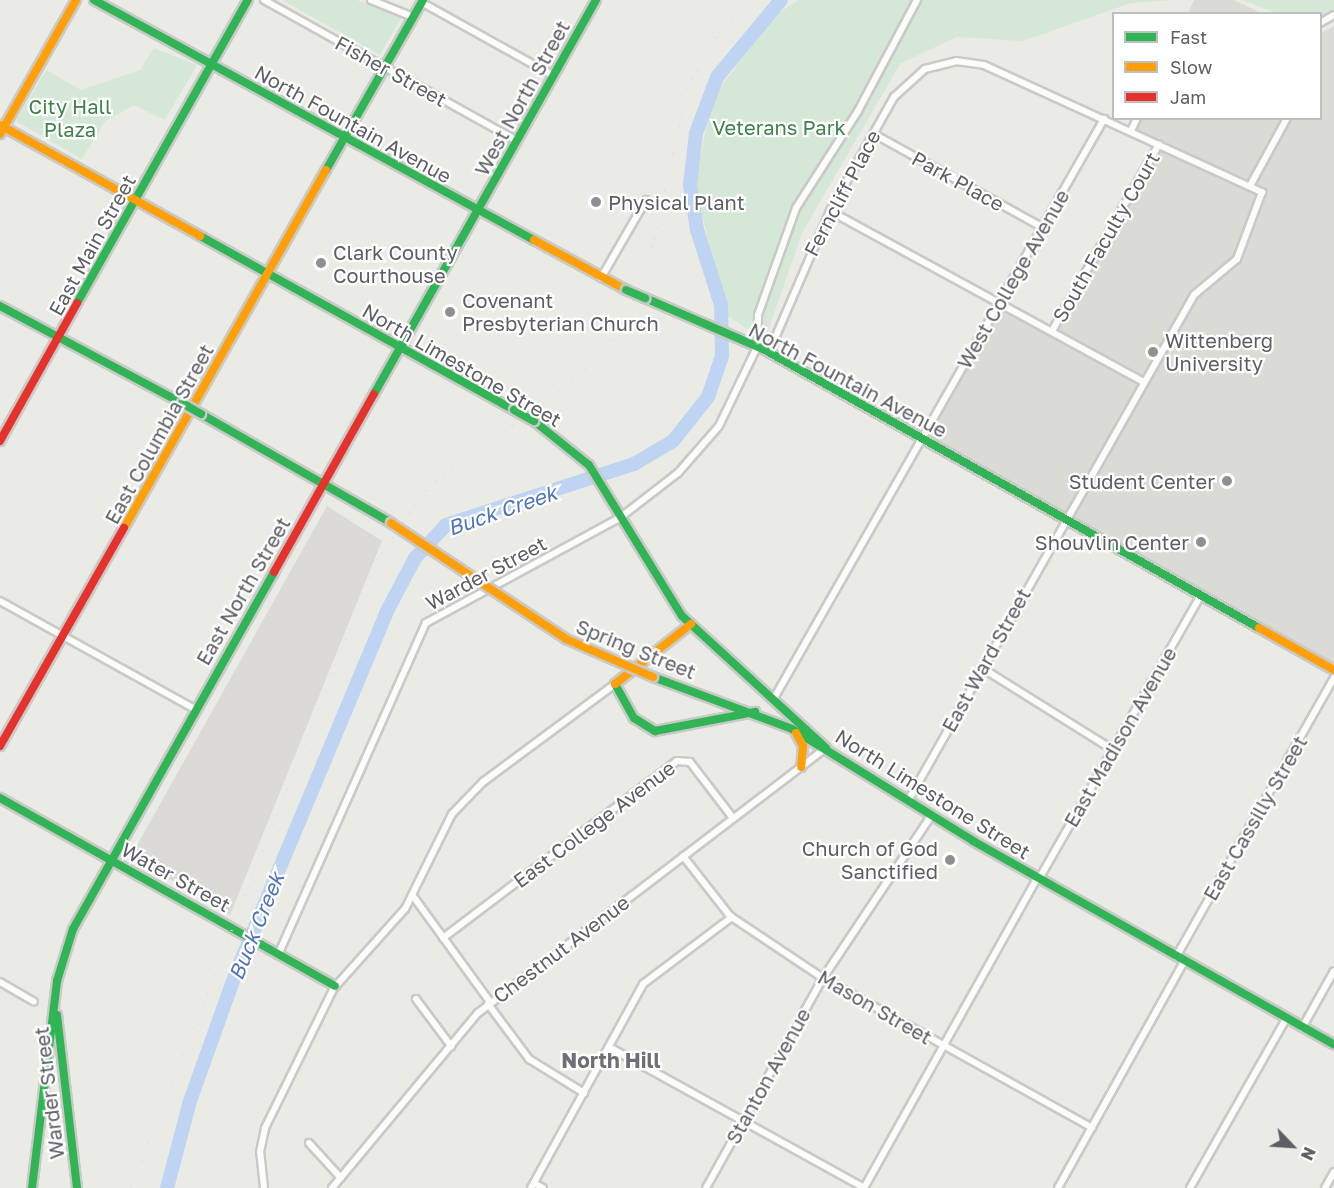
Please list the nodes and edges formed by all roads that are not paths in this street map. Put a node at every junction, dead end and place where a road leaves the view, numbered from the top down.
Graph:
1 (94, 0) edge
2 (248, 0) edge
3 (264, 0) edge
4 (371, 0) edge
5 (596, 0) edge
6 (917, 0) edge
7 (72, 1) edge
8 (422, 1) edge
9 (413, 17) junction
10 (212, 65) junction
11 (385, 67) junction
12 (554, 76) junction
13 (1104, 119) junction
14 (1136, 120) edge
15 (1286, 120) edge
16 (1, 129) edge
17 (1131, 131) junction
18 (874, 134) junction
19 (345, 138) junction
20 (517, 141) junction
21 (1159, 144) junction
22 (1250, 186) junction
23 (136, 201) junction
24 (646, 201) dead end
25 (477, 211) junction
26 (830, 211) junction
27 (1042, 227) junction
28 (267, 274) junction
29 (601, 278) junction
30 (1000, 302) junction
31 (0, 306) edge
32 (1052, 331) junction
33 (59, 337) junction
34 (757, 347) junction
35 (400, 348) junction
36 (769, 352) junction
37 (1143, 382) junction
38 (922, 439) junction
39 (0, 441) edge
40 (323, 483) junction
41 (621, 517) junction
42 (1065, 520) junction
43 (1200, 595) junction
44 (0, 601) edge
45 (691, 624) junction
46 (62, 635) junction
47 (982, 668) junction
48 (1334, 670) edge
49 (1334, 678) edge
50 (615, 684) junction
51 (773, 699) junction
52 (195, 709) junction
53 (756, 712) junction
54 (792, 729) junction
55 (0, 746) edge
56 (826, 748) junction
57 (1113, 750) junction
58 (801, 767) junction
59 (0, 798) edge
60 (908, 801) junction
61 (931, 816) junction
62 (733, 818) junction
63 (683, 856) junction
64 (110, 860) junction
65 (1038, 878) junction
66 (413, 896) junction
67 (732, 917) junction
68 (443, 938) junction
69 (275, 952) junction
70 (1180, 960) junction
71 (1334, 971) edge
72 (822, 978) junction
73 (0, 982) edge
74 (335, 986) junction
75 (55, 995) junction
76 (416, 999) dead end
77 (34, 1002) dead end
78 (489, 1003) junction
79 (1286, 1019) junction
80 (1302, 1028) junction
81 (1334, 1044) edge
82 (451, 1046) junction
83 (609, 1047) junction
84 (944, 1047) junction
85 (584, 1093) junction
86 (744, 1121) junction
87 (1092, 1128) junction
88 (309, 1143) dead end
89 (1334, 1172) edge
90 (341, 1178) junction
91 (532, 1185) edge
92 (32, 1188) edge
93 (77, 1188) edge
94 (264, 1188) edge
95 (332, 1188) edge
96 (543, 1188) edge
97 (706, 1188) edge
98 (864, 1188) edge
99 (1058, 1188) edge
100 (1190, 1188) edge
101 (1325, 1188) edge

1 - 10 main road, North Fountain Avenue
2 - 10 main road, East Main Street
3 - 11 street, Fisher Street
4 - 9 street
5 - 12 main road, West North Street
6 - 34 street
7 - 16 main road
8 - 9 main road, East Columbia Street
8 - 12 street
9 - 11 main road, East Columbia Street
10 - 19 main road, North Fountain Avenue
10 - 23 main road, East Main Street
11 - 19 main road, East Columbia Street
11 - 20 street, Fisher Street
12 - 20 main road, West North Street
13 - 17 street
13 - 18 street, Ferncliff Place
13 - 27 street, West College Avenue
14 - 17 street
15 - 22 street
16 - 23 main road, North Limestone Street
17 - 21 street
18 - 26 street, Ferncliff Place
18 - 27 street, Park Place
19 - 25 main road, North Fountain Avenue
19 - 28 main road, East Columbia Street
20 - 25 main road, West North Street
21 - 22 street
21 - 32 street, South Faculty Court
22 - 37 street, East Ward Street
23 - 28 main road, North Limestone Street
23 - 33 main road, East Main Street
24 - 29 street
25 - 29 main road, North Fountain Avenue
25 - 35 main road, East North Street
26 - 30 street
26 - 36 street, Ferncliff Place
27 - 30 street, West College Avenue
28 - 35 main road, North Limestone Street
28 - 46 main road, East Columbia Street
29 - 34 main road, North Fountain Avenue, bridge
30 - 32 street
30 - 38 street, West College Avenue
31 - 33 main road, Spring Street
32 - 37 street
33 - 39 main road, East Main Street
33 - 40 main road, Spring Street, bridge
34 - 36 main road, North Fountain Avenue
34 - 41 street, Warder Street
35 - 40 main road, East North Street
35 - 41 main road, North Limestone Street, bridge
36 - 38 main road, North Fountain Avenue
37 - 42 street, East Ward Street
38 - 42 main road, North Fountain Avenue
38 - 51 street
40 - 52 main road, East North Street
40 - 53 main road, Spring Street, bridge
41 - 45 main road, North Limestone Street
41 - 69 street, Warder Street
42 - 43 main road, North Fountain Avenue
42 - 47 street, East Ward Street
43 - 48 main road, North Fountain Avenue
43 - 57 street, East Madison Avenue
44 - 46 street
45 - 50 main road
45 - 51 main road, North Limestone Street
46 - 52 street
46 - 55 main road, East Columbia Street
47 - 57 street
47 - 60 street, East Ward Street
49 - 70 street, East Cassilly Street
50 - 53 main road
50 - 66 street
51 - 56 main road, North Limestone Street
52 - 64 main road, East North Street
53 - 54 main road, Spring Street
54 - 56 main road, Spring Street
54 - 58 main road
56 - 58 street, Chestnut Avenue
56 - 60 main road, North Limestone Street
57 - 65 street, East Madison Avenue
58 - 62 street, Chestnut Avenue
59 - 64 main road, Water Street
60 - 61 main road, North Limestone Street
61 - 65 main road, North Limestone Street
61 - 72 street, Stanton Avenue
62 - 63 street, Chestnut Avenue
62 - 68 street, East College Avenue
63 - 67 street, Mason Street
63 - 78 street, Chestnut Avenue
64 - 69 main road, Water Street
64 - 75 main road, East North Street
65 - 70 main road, North Limestone Street
65 - 84 street, East Madison Avenue
66 - 68 street
66 - 74 street
67 - 72 street, Mason Street
67 - 83 street
68 - 78 street
69 - 74 main road, Water Street
70 - 79 main road, North Limestone Street
70 - 87 street, East Cassilly Street
71 - 80 street
72 - 84 street, Mason Street
72 - 86 street, Stanton Avenue
73 - 77 street
74 - 94 street
75 - 92 main road
75 - 93 main road, Warder Street
76 - 82 street
78 - 82 street, Chestnut Avenue
78 - 85 street
79 - 80 main road, North Limestone Street
79 - 100 street
80 - 81 main road, North Limestone Street
82 - 90 street, Chestnut Avenue
83 - 85 street
83 - 86 street
84 - 87 street, Mason Street
84 - 98 street, East Madison Avenue
85 - 91 street
86 - 97 street, Stanton Avenue
86 - 98 street
87 - 99 street, East Cassilly Street
88 - 90 street
89 - 101 street
90 - 95 street, Chestnut Avenue
91 - 96 street

